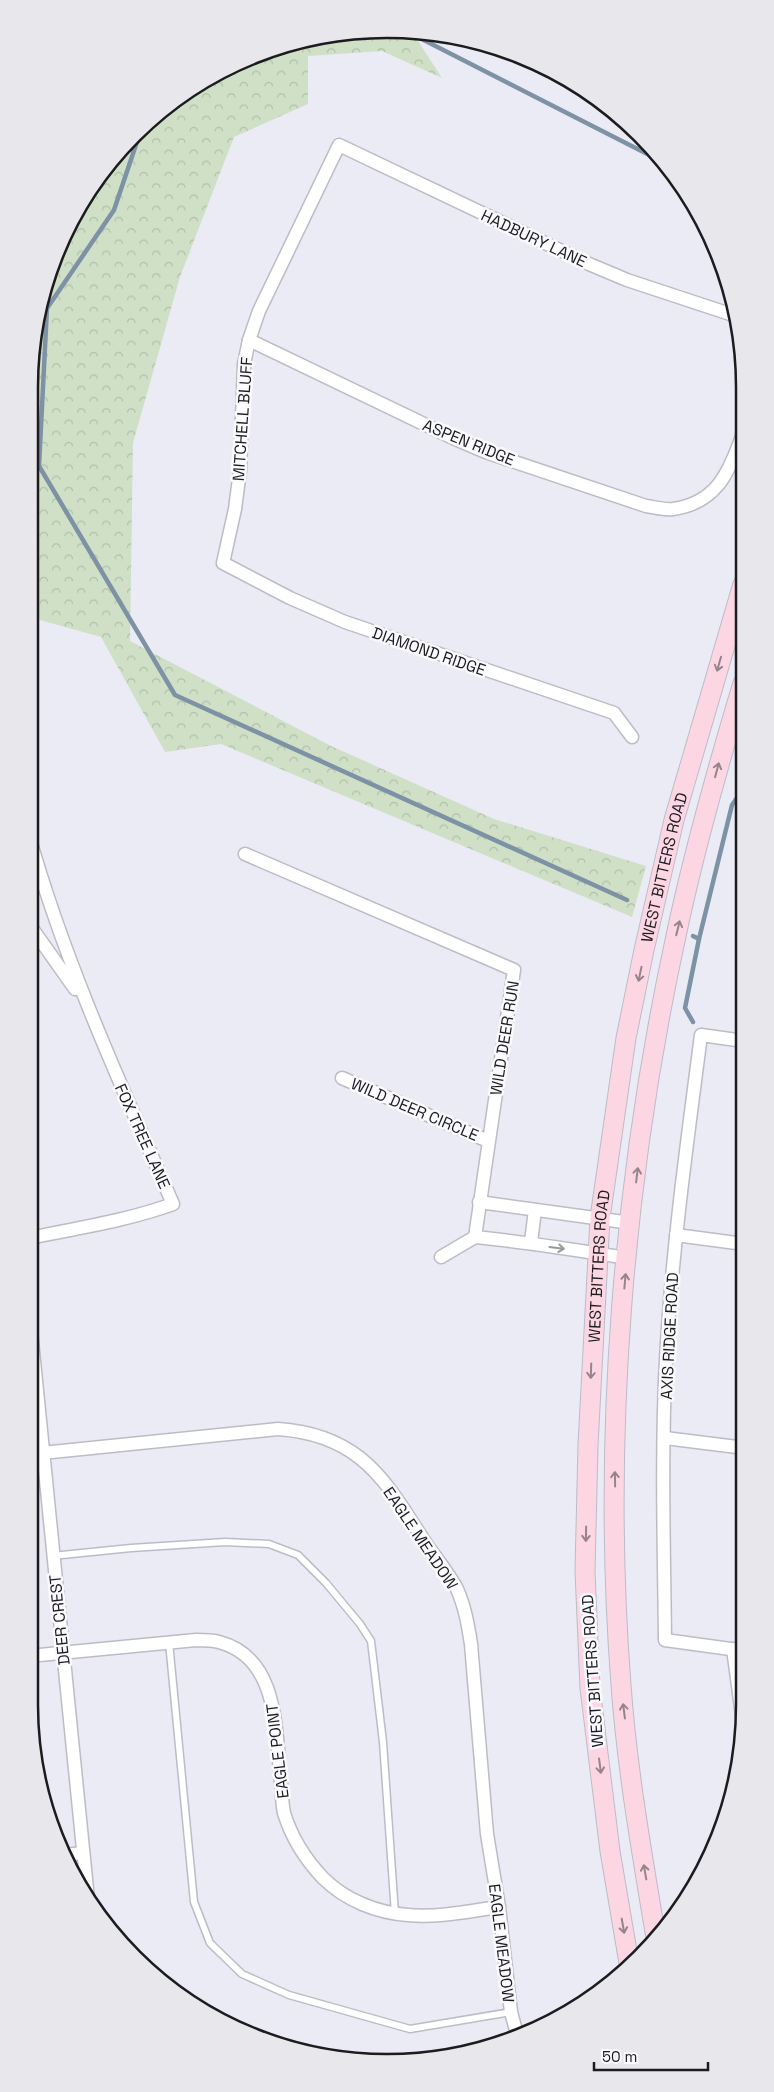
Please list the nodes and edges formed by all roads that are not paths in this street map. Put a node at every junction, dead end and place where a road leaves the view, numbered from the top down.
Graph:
1 (339, 145) joint
2 (729, 314) edge
3 (249, 340) junction
4 (736, 453) edge
5 (223, 563) joint
6 (736, 608) edge
7 (736, 721) edge
8 (632, 737) dead end
9 (674, 820) junction
10 (702, 828) junction
11 (245, 854) dead end
12 (38, 864) edge
13 (38, 936) edge
14 (90, 1015) junction
15 (736, 1040) edge
16 (342, 1078) dead end
17 (488, 1141) junction
18 (479, 1202) junction
19 (535, 1210) junction
20 (600, 1218) junction
21 (631, 1223) junction
22 (676, 1235) junction
23 (38, 1236) edge
24 (476, 1237) junction
25 (531, 1242) junction
26 (736, 1243) edge
27 (598, 1253) junction
28 (441, 1257) dead end
29 (627, 1258) junction
30 (38, 1409) edge
31 (665, 1438) junction
32 (736, 1447) edge
33 (42, 1453) junction
34 (52, 1556) junction
35 (169, 1642) junction
36 (736, 1650) edge
37 (62, 1653) junction
38 (38, 1655) edge
39 (83, 1854) junction
40 (71, 1855) edge
41 (86, 1884) edge
42 (499, 1907) junction
43 (395, 1914) junction
44 (655, 1930) edge
45 (628, 1958) edge
46 (511, 2012) junction
47 (516, 2030) edge

1 - 2 street, HADBURY LANE
1 - 3 street, MITCHELL BLUFF
3 - 4 street, ASPEN RIDGE
3 - 5 street, MITCHELL BLUFF
5 - 8 street, DIAMOND RIDGE
6 -> 9 main road, WEST BITTERS ROAD
10 -> 7 main road, WEST BITTERS ROAD
9 - 10 main road
9 -> 20 main road, WEST BITTERS ROAD
21 -> 10 main road, WEST BITTERS ROAD
11 - 17 street, WILD DEER RUN
12 - 14 street, FOX TREE LANE
13 - 14 street, FOX TREE LANE
14 - 23 street, FOX TREE LANE
15 - 22 street, AXIS RIDGE ROAD
16 - 17 street, WILD DEER CIRCLE
17 - 18 street, WILD DEER RUN
18 - 19 street
18 - 24 street, WILD DEER RUN
19 - 20 street
19 - 25 street
20 - 21 street
20 - 27 main road, WEST BITTERS ROAD
21 - 29 main road, WEST BITTERS ROAD
22 - 26 street
22 - 31 street, AXIS RIDGE ROAD
24 - 25 street
24 - 28 street
25 -> 27 street
27 - 29 street
27 -> 45 main road, WEST BITTERS ROAD
44 -> 29 main road, WEST BITTERS ROAD
30 - 33 street, DEER CREST
31 - 32 street
31 - 36 street, AXIS RIDGE ROAD
33 - 34 street, DEER CREST
33 - 42 street, EAGLE MEADOW
34 - 37 street, DEER CREST
34 - 43 lane
35 - 37 street, EAGLE POINT
35 - 43 street, EAGLE POINT
35 - 46 lane
37 - 38 street, EAGLE POINT
37 - 39 street, DEER CREST
39 - 40 street
39 - 41 street, DEER CREST
42 - 43 street, EAGLE POINT
42 - 46 street, EAGLE MEADOW
46 - 47 street, EAGLE MEADOW

